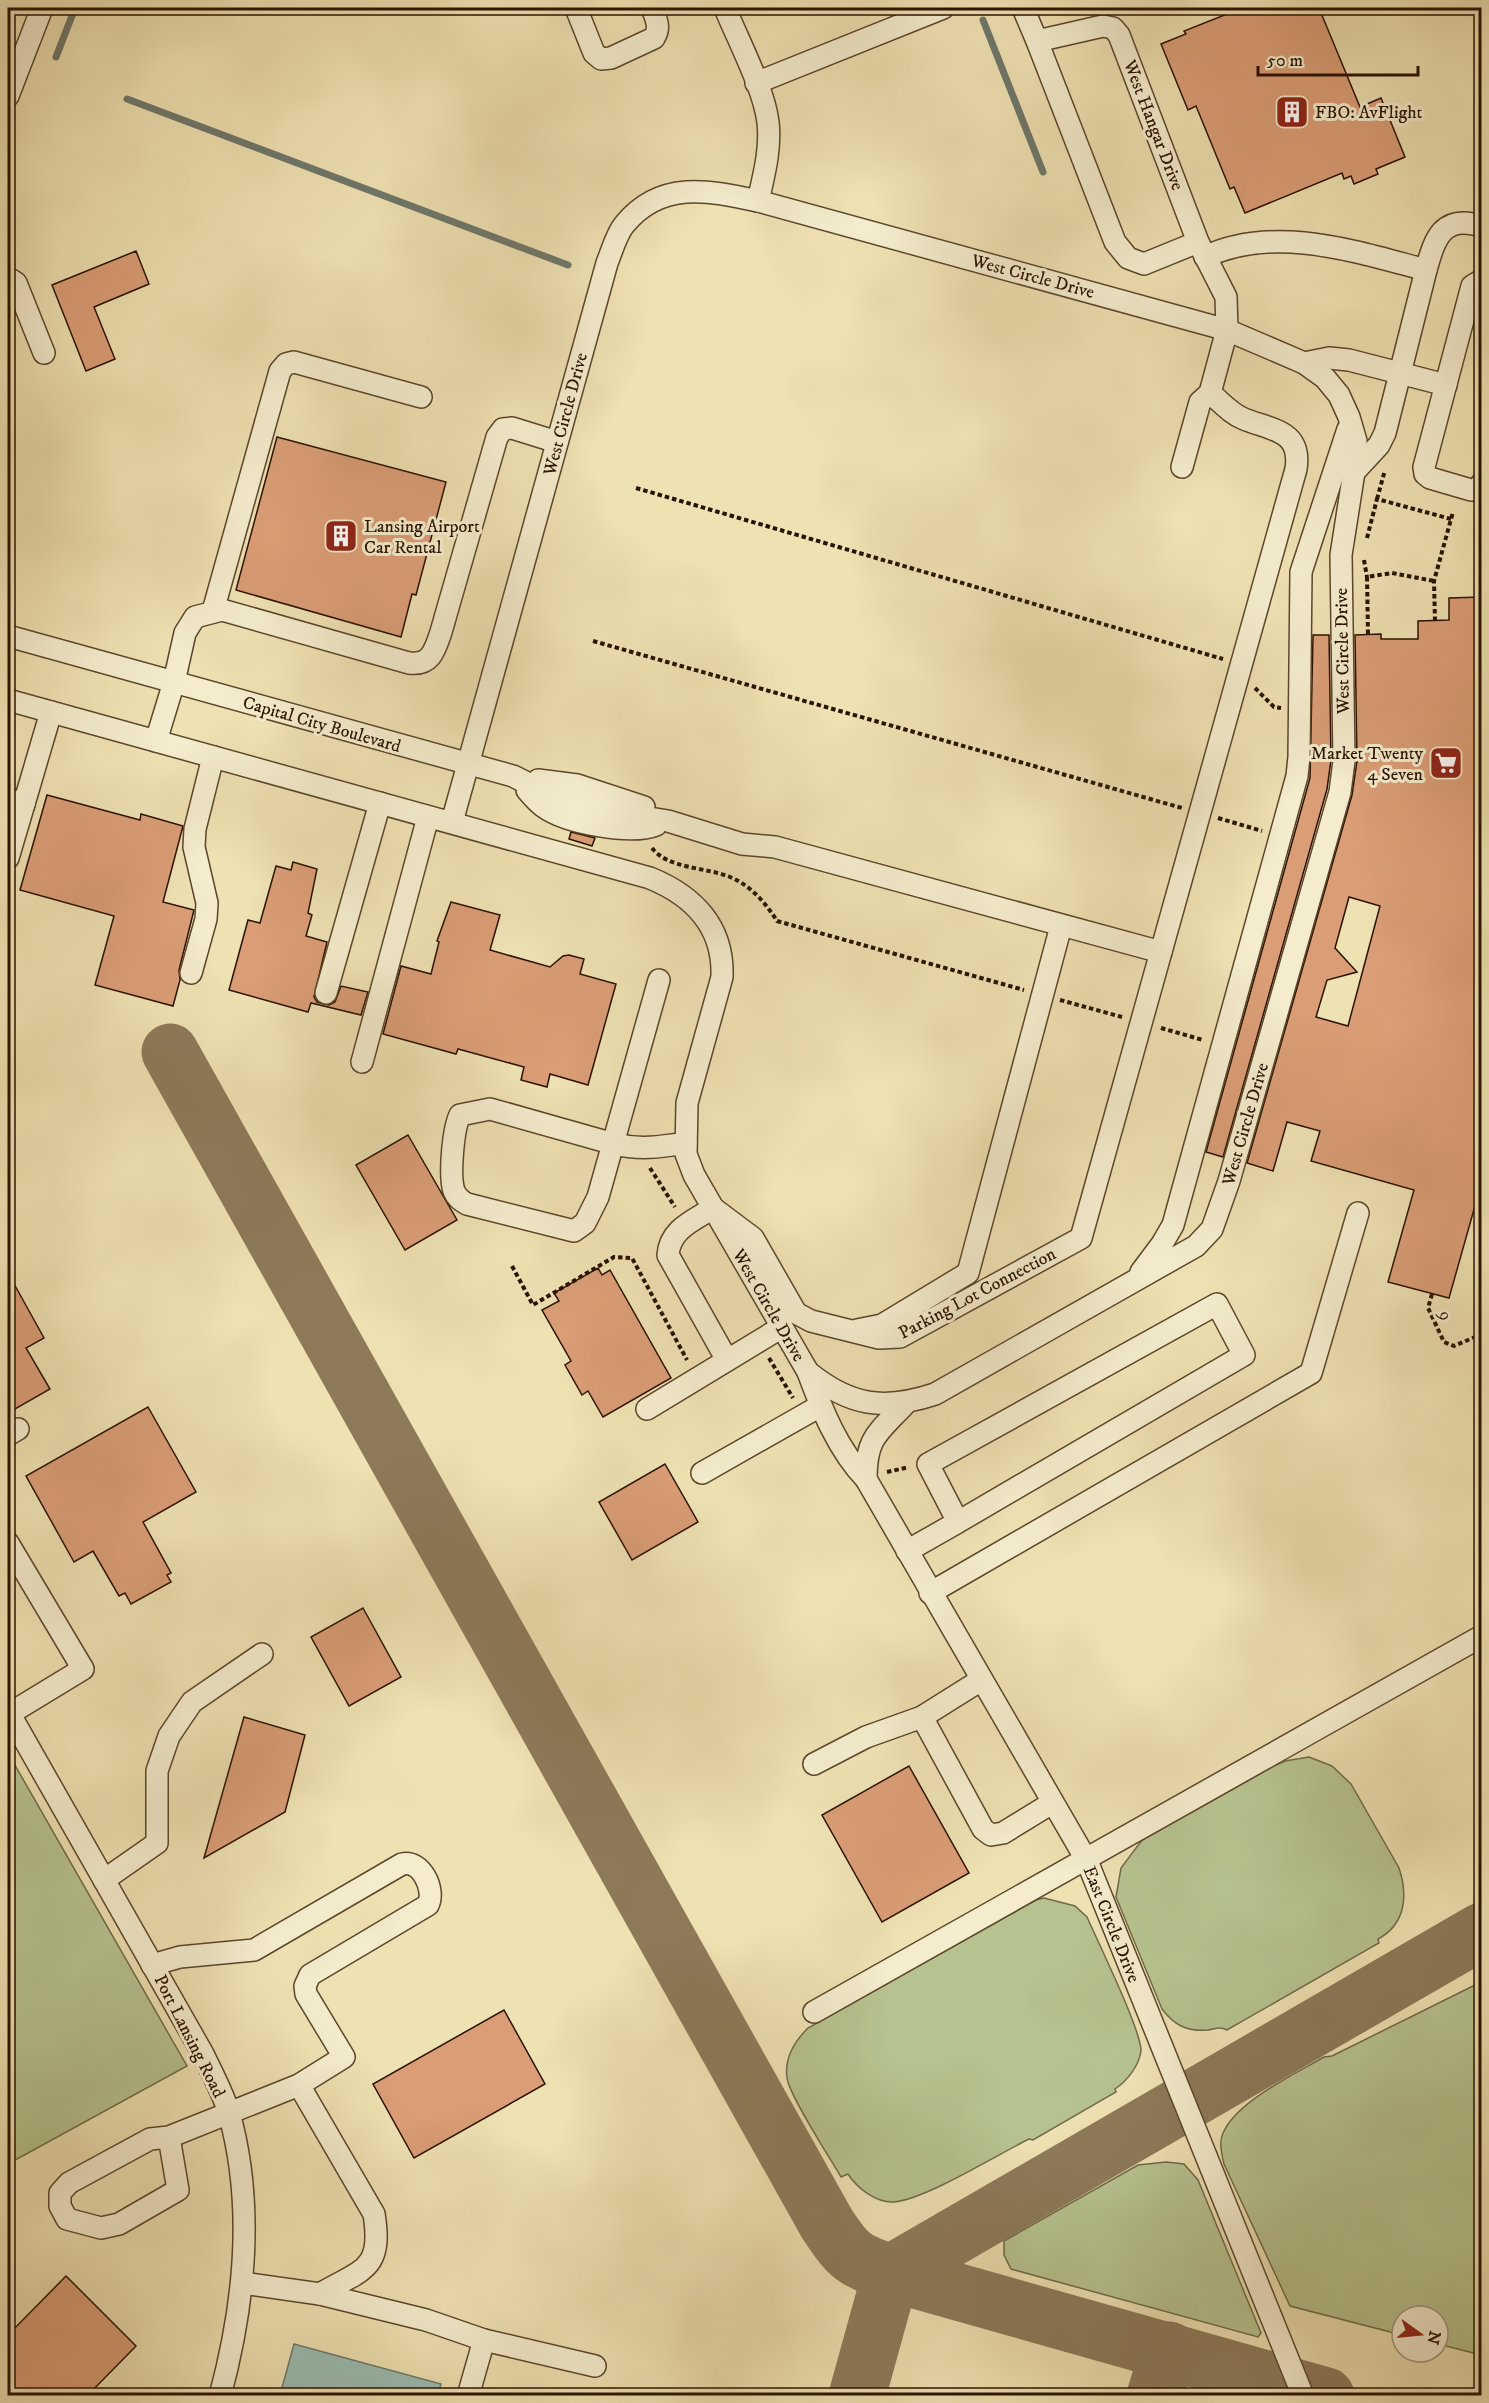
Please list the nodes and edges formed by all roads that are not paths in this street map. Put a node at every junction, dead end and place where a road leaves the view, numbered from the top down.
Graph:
1 (42, 8) edge
2 (576, 8) edge
3 (652, 8) edge
4 (725, 8) edge
5 (943, 8) edge
6 (1023, 8) edge
7 (1037, 41) junction
8 (756, 82) junction
9 (8, 96) edge
10 (758, 201) junction
11 (1482, 226) edge
12 (1202, 250) junction
13 (1426, 270) junction
14 (8, 278) edge
15 (1482, 280) edge
16 (1227, 330) junction
17 (44, 353) dead end
18 (1304, 363) junction
19 (1400, 373) junction
20 (1446, 385) junction
21 (1210, 393) junction
22 (421, 397) dead end
23 (1349, 417) junction
24 (557, 442) junction
25 (1182, 467) dead end
26 (1354, 472) junction
27 (1482, 483) edge
28 (213, 611) junction
29 (8, 636) edge
30 (174, 682) junction
31 (8, 700) edge
32 (51, 712) junction
33 (156, 741) junction
34 (213, 757) junction
35 (470, 765) junction
36 (16, 802) edge
37 (380, 803) junction
38 (428, 817) junction
39 (452, 822) junction
40 (8, 858) edge
41 (1061, 926) junction
42 (1161, 952) junction
43 (191, 973) dead end
44 (659, 980) dead end
45 (326, 993) dead end
46 (362, 1062) dead end
47 (686, 1143) junction
48 (614, 1144) junction
49 (713, 1208) junction
50 (1358, 1214) dead end
51 (1135, 1279) junction
52 (782, 1327) junction
53 (850, 1330) junction
54 (727, 1360) junction
55 (808, 1372) junction
56 (905, 1404) junction
57 (820, 1407) junction
58 (647, 1409) dead end
59 (702, 1473) dead end
60 (866, 1479) junction
61 (958, 1522) junction
62 (8, 1543) edge
63 (907, 1551) junction
64 (930, 1593) junction
65 (1482, 1636) edge
66 (262, 1654) dead end
67 (981, 1680) junction
68 (8, 1713) edge
69 (922, 1717) junction
70 (814, 1764) dead end
71 (1052, 1803) junction
72 (1087, 1861) junction
73 (104, 1880) junction
74 (152, 1965) junction
75 (814, 2012) dead end
76 (299, 2085) junction
77 (228, 2111) junction
78 (169, 2137) junction
79 (242, 2283) junction
80 (320, 2294) junction
81 (484, 2340) junction
82 (595, 2366) dead end
83 (220, 2396) edge
84 (468, 2396) edge
85 (1303, 2396) edge

1 - 9 street
2 - 3 street
4 - 8 street
5 - 8 street
6 - 7 street
7 - 12 street
7 - 12 street, West Hangar Drive
8 - 10 street
10 - 16 street, West Circle Drive
10 - 24 street, West Circle Drive
11 - 13 street
12 - 13 street
12 - 16 street, West Hangar Drive
13 - 19 street
14 - 17 street
15 - 20 street
16 - 18 street, West Circle Drive
16 - 21 street, West Hangar Drive
18 - 19 street
18 - 23 street, West Circle Drive
19 - 20 street
19 - 26 street
20 - 27 street
21 - 25 street, West Hangar Drive
21 - 42 street
22 - 28 street
23 - 26 street, West Circle Drive
23 - 51 street
24 - 28 street
24 - 35 street, West Circle Drive
26 - 51 street, West Circle Drive
28 - 30 street
29 - 30 street, Capital City Boulevard
30 - 33 street
30 - 35 street, Capital City Boulevard
31 - 32 street
32 - 33 street
32 - 36 street
33 - 34 street
34 - 37 street
34 - 43 street
35 - 39 street, West Circle Drive
35 - 41 street, Capital City Boulevard
36 - 40 street
37 - 38 street
37 - 45 street
38 - 39 street
38 - 46 street
39 - 47 street, West Circle Drive
41 - 42 street, Capital City Boulevard
41 - 53 street
42 - 53 street, Parking Lot Connection
44 - 48 street
47 - 48 street
47 - 49 street, West Circle Drive
48 - 48 street
49 - 52 street, West Circle Drive
49 - 53 street, Parking Lot Connection
49 - 54 street
50 - 64 street
51 - 56 street, West Circle Drive
52 - 54 street
52 - 55 street, West Circle Drive
54 - 58 street
55 - 56 street, West Circle Drive
55 - 57 street, East Circle Drive
56 - 60 street
57 - 59 street
57 - 60 street, East Circle Drive
60 - 63 street, East Circle Drive
61 - 61 street
61 - 63 street
62 - 68 street
63 - 64 street, East Circle Drive
64 - 67 street, East Circle Drive
65 - 72 street
66 - 73 street
67 - 69 street
67 - 71 street, East Circle Drive
68 - 73 street, Port Lansing Road
69 - 70 street
69 - 71 street
71 - 72 street, East Circle Drive
72 - 75 street
72 - 85 street, East Circle Drive
73 - 74 street, Port Lansing Road
74 - 76 street
74 - 77 street, Port Lansing Road
76 - 77 street
76 - 80 street
77 - 78 street
77 - 79 street, Port Lansing Road
78 - 78 street
79 - 80 street
79 - 83 street, Port Lansing Road
80 - 81 street
81 - 82 street
81 - 84 street

